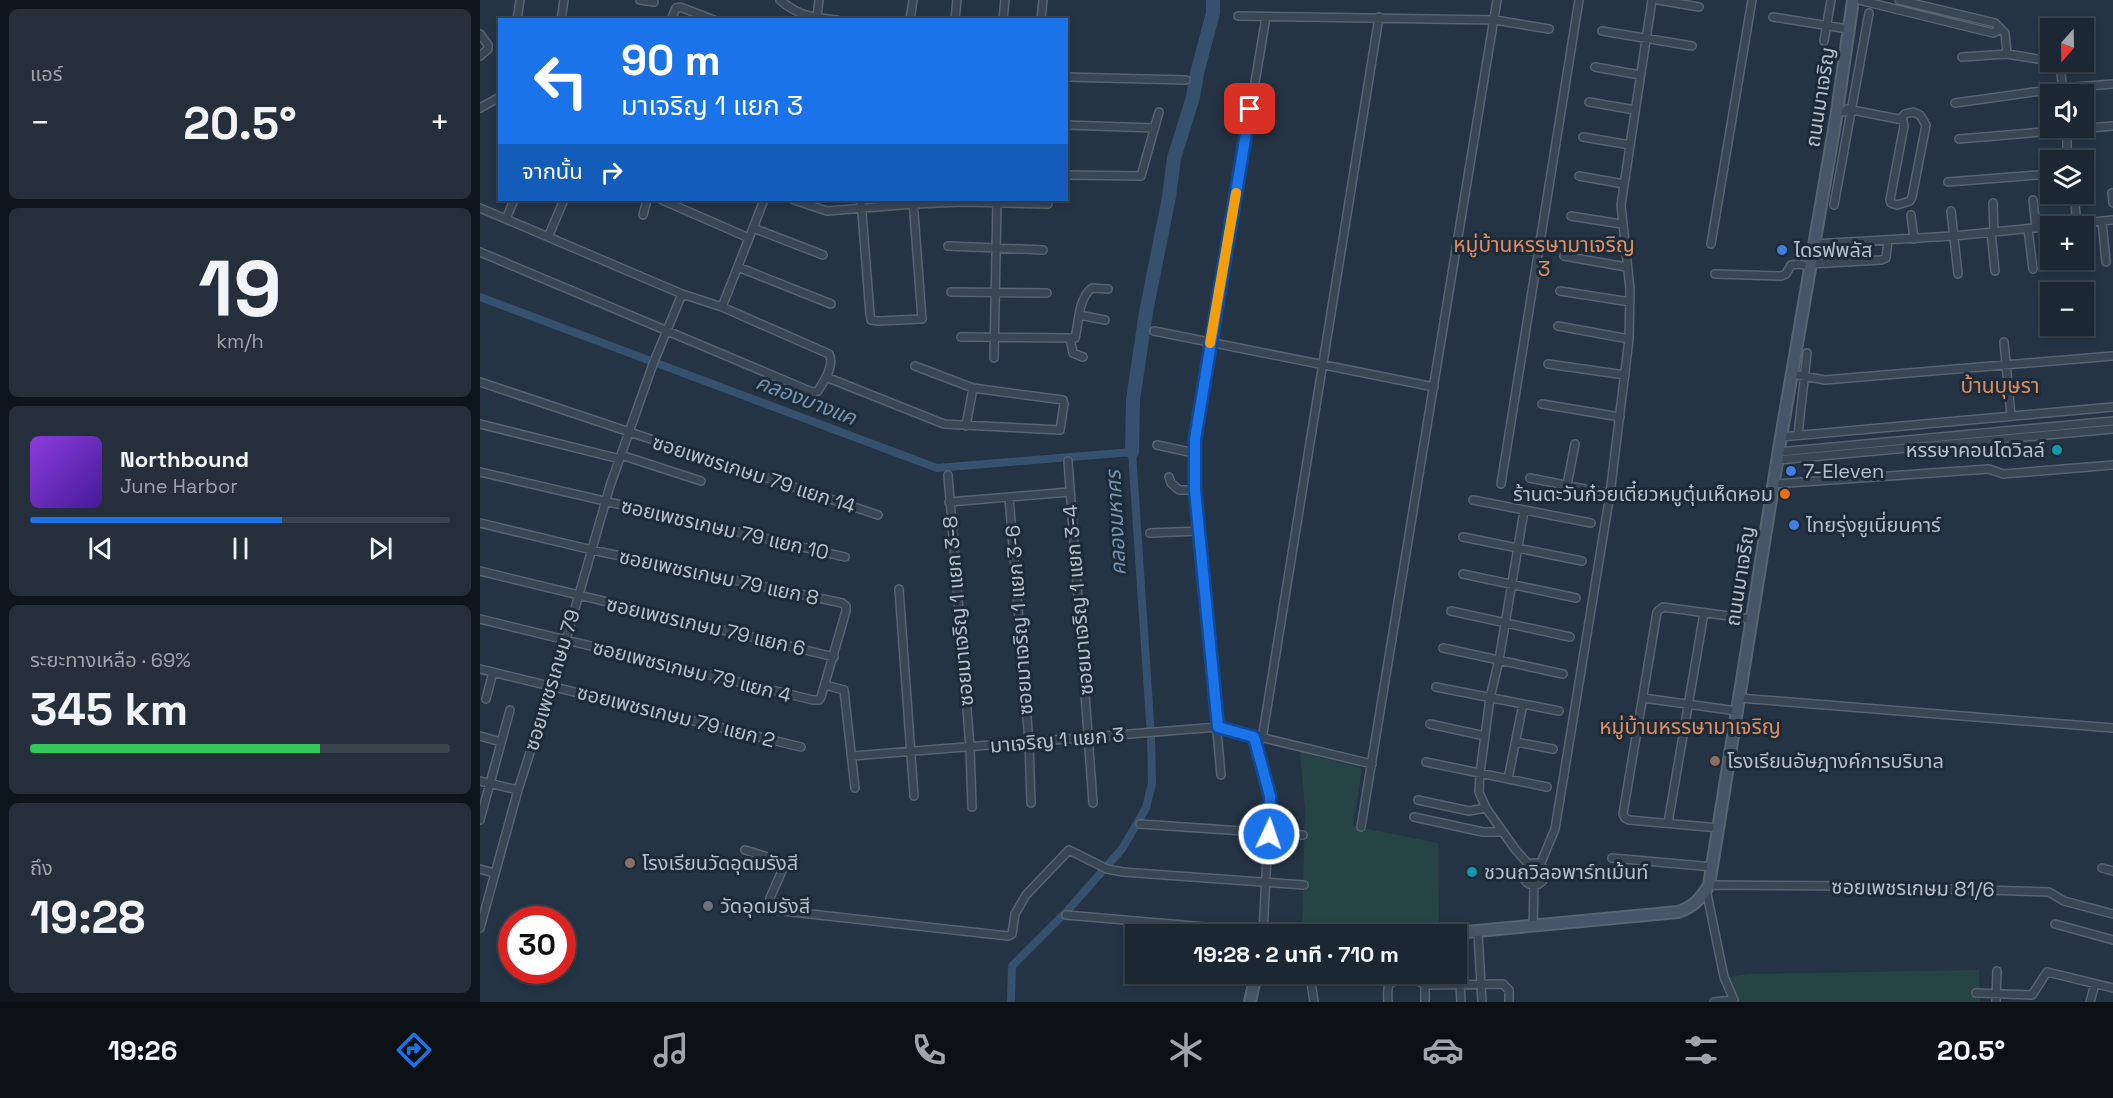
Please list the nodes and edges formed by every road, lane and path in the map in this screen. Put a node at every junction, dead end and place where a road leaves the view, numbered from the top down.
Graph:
1 (520, 0) edge
2 (564, 0) edge
3 (640, 0) edge
4 (780, 0) edge
5 (819, 0) edge
6 (913, 0) edge
7 (957, 0) edge
8 (1005, 0) edge
9 (1043, 0) edge
10 (1497, 0) edge
11 (1579, 0) edge
12 (1652, 0) edge
13 (1658, 0) edge
14 (1752, 0) edge
15 (1832, 0) edge
16 (1853, 0) edge
17 (1859, 0) edge
18 (1899, 0) edge
19 (654, 2) dead end
20 (1699, 7) dead end
21 (1869, 13) dead end
22 (1238, 16) dead end
23 (817, 17) junction
24 (1266, 17) junction
25 (1379, 17) junction
26 (1773, 17) dead end
27 (517, 18) edge
28 (561, 18) edge
29 (672, 18) edge
30 (709, 18) edge
31 (824, 18) edge
32 (910, 18) edge
33 (955, 18) edge
34 (1003, 18) edge
35 (1041, 18) edge
36 (1495, 20) junction
37 (1827, 25) junction
38 (1549, 28) dead end
39 (1848, 29) junction
40 (2000, 30) junction
41 (1602, 31) dead end
42 (480, 34) edge
43 (1646, 38) junction
44 (1824, 41) dead end
45 (1692, 46) dead end
46 (2007, 54) junction
47 (480, 56) edge
48 (1962, 57) dead end
49 (2040, 59) edge
50 (1595, 67) dead end
51 (1640, 75) junction
52 (1068, 77) edge
53 (1186, 80) dead end
54 (2113, 84) edge
55 (2094, 87) edge
56 (2040, 94) edge
57 (498, 98) edge
58 (1589, 102) dead end
59 (1955, 103) dead end
60 (480, 108) edge
61 (1843, 108) junction
62 (1635, 110) junction
63 (1159, 112) dead end
64 (1901, 118) junction
65 (1068, 125) edge
66 (2113, 126) edge
67 (2094, 127) edge
68 (1154, 128) junction
69 (2040, 132) edge
70 (1583, 137) dead end
71 (1959, 139) dead end
72 (1629, 145) junction
73 (1068, 175) edge
74 (2040, 175) edge
75 (1579, 176) dead end
76 (1948, 182) dead end
77 (1624, 184) junction
78 (2112, 193) edge
79 (2033, 200) dead end
80 (514, 201) edge
81 (564, 201) edge
82 (647, 201) edge
83 (664, 201) edge
84 (764, 201) edge
85 (797, 201) edge
86 (861, 201) edge
87 (964, 201) edge
88 (914, 202) edge
89 (997, 203) junction
90 (1993, 203) dead end
91 (2113, 203) edge
92 (1048, 204) dead end
93 (1834, 205) dead end
94 (480, 208) edge
95 (862, 208) junction
96 (1951, 211) dead end
97 (643, 215) dead end
98 (1571, 216) dead end
99 (1911, 216) dead end
100 (506, 219) junction
101 (2113, 220) edge
102 (2102, 221) junction
103 (2094, 222) edge
104 (1621, 224) junction
105 (753, 228) junction
106 (2032, 228) junction
107 (2040, 228) edge
108 (1993, 232) junction
109 (1953, 236) junction
110 (548, 237) junction
111 (749, 238) junction
112 (1914, 238) junction
113 (1888, 241) junction
114 (1712, 244) dead end
115 (1814, 244) junction
116 (948, 246) dead end
117 (997, 249) junction
118 (1043, 250) dead end
119 (480, 252) edge
120 (823, 255) dead end
121 (1564, 256) dead end
122 (2106, 262) dead end
123 (1811, 266) junction
124 (738, 267) junction
125 (1626, 267) junction
126 (2033, 269) dead end
127 (1995, 271) dead end
128 (1714, 274) dead end
129 (1958, 274) dead end
130 (1108, 289) dead end
131 (1560, 291) dead end
132 (951, 292) dead end
133 (996, 293) junction
134 (1047, 293) dead end
135 (682, 294) junction
136 (1630, 302) junction
137 (831, 304) dead end
138 (722, 307) junction
139 (1079, 315) junction
140 (1105, 320) dead end
141 (1558, 326) dead end
142 (668, 331) junction
143 (1154, 331) dead end
144 (961, 337) dead end
145 (995, 337) junction
146 (1070, 338) junction
147 (1629, 339) junction
148 (1210, 342) junction
149 (2004, 342) dead end
150 (1807, 353) dead end
151 (2113, 356) edge
152 (1083, 357) dead end
153 (994, 358) dead end
154 (1548, 364) dead end
155 (1322, 365) junction
156 (915, 366) dead end
157 (2007, 366) junction
158 (1625, 375) junction
159 (1798, 375) junction
160 (826, 377) junction
161 (480, 382) edge
162 (1434, 387) junction
163 (973, 388) junction
164 (1542, 404) dead end
165 (2113, 407) edge
166 (2011, 416) junction
167 (1620, 417) junction
168 (2113, 421) edge
169 (480, 424) edge
170 (966, 426) junction
171 (2113, 429) edge
172 (630, 433) junction
173 (2013, 434) junction
174 (1798, 435) junction
175 (1781, 437) junction
176 (1575, 444) dead end
177 (1157, 446) dead end
178 (1194, 453) junction
179 (1778, 456) junction
180 (621, 457) junction
181 (1068, 461) dead end
182 (2113, 465) edge
183 (480, 472) edge
184 (948, 475) dead end
185 (1169, 477) dead end
186 (1530, 478) dead end
187 (701, 481) dead end
188 (1501, 484) dead end
189 (1773, 484) junction
190 (1567, 485) junction
191 (1195, 490) junction
192 (1069, 492) junction
193 (1610, 494) junction
194 (1010, 497) junction
195 (1473, 500) dead end
196 (606, 502) junction
197 (949, 502) junction
198 (1524, 511) junction
199 (878, 515) dead end
200 (480, 523) edge
201 (1591, 524) dead end
202 (1200, 531) junction
203 (1150, 533) dead end
204 (1463, 537) dead end
205 (1516, 549) junction
206 (592, 550) junction
207 (844, 557) dead end
208 (1582, 561) dead end
209 (480, 571) edge
210 (1463, 574) dead end
211 (1511, 585) junction
212 (899, 589) dead end
213 (578, 596) junction
214 (1576, 598) dead end
215 (1450, 611) dead end
216 (1704, 613) junction
217 (480, 620) edge
218 (1751, 620) junction
219 (1505, 624) junction
220 (1570, 637) dead end
221 (566, 640) junction
222 (1443, 648) dead end
223 (834, 657) junction
224 (1499, 660) junction
225 (480, 669) edge
226 (494, 672) junction
227 (1563, 674) dead end
228 (551, 685) junction
229 (825, 685) junction
230 (1436, 687) dead end
231 (1491, 698) junction
232 (1643, 698) junction
233 (1739, 698) junction
234 (486, 699) dead end
235 (1522, 704) junction
236 (1688, 705) junction
237 (510, 710) dead end
238 (1559, 711) dead end
239 (1737, 711) junction
240 (1430, 724) dead end
241 (1218, 727) junction
242 (2113, 728) edge
243 (480, 736) edge
244 (1485, 736) junction
245 (1089, 738) junction
246 (1258, 738) junction
247 (501, 742) junction
248 (1029, 742) junction
249 (1516, 742) junction
250 (801, 747) dead end
251 (970, 747) junction
252 (1553, 749) dead end
253 (911, 752) junction
254 (852, 756) junction
255 (1426, 762) dead end
256 (1371, 764) junction
257 (1480, 773) junction
258 (1221, 775) dead end
259 (1508, 779) junction
260 (480, 781) edge
261 (490, 784) junction
262 (855, 788) dead end
263 (1546, 788) dead end
264 (518, 790) junction
265 (914, 796) dead end
266 (1418, 800) dead end
267 (1031, 803) dead end
268 (1094, 803) dead end
269 (972, 807) dead end
270 (1486, 808) junction
271 (1414, 817) dead end
272 (480, 820) edge
273 (1668, 823) junction
274 (1140, 824) dead end
275 (1361, 827) dead end
276 (1719, 828) junction
277 (1503, 832) junction
278 (1269, 834) junction
279 (1303, 835) dead end
280 (744, 850) dead end
281 (1612, 858) dead end
282 (1529, 864) junction
283 (1540, 865) junction
284 (1713, 867) junction
285 (2102, 868) dead end
286 (480, 869) edge
287 (2113, 871) edge
288 (494, 873) junction
289 (1266, 882) junction
290 (1304, 885) dead end
291 (1534, 885) junction
292 (1707, 887) junction
293 (2113, 914) edge
294 (1066, 915) dead end
295 (1165, 924) edge
296 (1264, 924) edge
297 (2055, 924) dead end
298 (1533, 927) junction
299 (480, 928) edge
300 (1478, 932) junction
301 (1467, 933) edge
302 (2113, 940) edge
303 (1996, 971) dead end
304 (1467, 983) edge
305 (1481, 983) junction
306 (1254, 984) edge
307 (1311, 984) edge
308 (1442, 984) edge
309 (1460, 984) edge
310 (2095, 984) junction
311 (1425, 985) junction
312 (2113, 988) edge
313 (1976, 993) dead end
314 (1996, 998) edge
315 (1735, 1001) edge
316 (1250, 1002) edge
317 (1314, 1002) edge
318 (1388, 1002) edge
319 (1425, 1002) edge
320 (1461, 1002) edge
321 (1482, 1002) edge
322 (1509, 1002) edge
323 (1714, 1002) edge
324 (2090, 1002) edge

1 - 27 street
2 - 28 street
3 - 19 street
4 - 23 street
5 - 23 street
6 - 32 street
7 - 33 street
8 - 34 street
9 - 35 street
10 - 36 street
11 - 188 street
12 - 43 street
13 - 20 street
14 - 114 street
15 - 37 street
16 - 39 main road, ถนนมาเจริญ
17 - 40 street
18 - 40 street
21 - 61 street
22 - 24 street
23 - 31 street
24 - 25 street
24 - 148 street
25 - 36 street
25 - 155 street
26 - 37 street
29 - 30 street
36 - 38 street
36 - 162 street
37 - 39 street
37 - 44 street
39 - 61 main road, ถนนมาเจริญ
40 - 46 street
41 - 43 street
42 - 47 street
43 - 45 street
43 - 51 street
46 - 48 street
46 - 49 street
50 - 51 street
51 - 62 street
52 - 53 street
54 - 55 street
56 - 59 street
57 - 60 street
58 - 62 street
61 - 64 street
61 - 93 street
61 - 115 main road, ถนนมาเจริญ
62 - 72 street
63 - 68 street
64 - 64 street
65 - 68 street
66 - 67 street
68 - 73 street
69 - 71 street
70 - 72 street
72 - 77 street
74 - 76 street
75 - 77 street
77 - 104 street
78 - 91 street
79 - 106 street
80 - 100 street
81 - 110 street
82 - 97 street
83 - 111 street
84 - 105 street
85 - 95 street
86 - 95 street
87 - 88 street
87 - 89 street
88 - 95 street
88 - 95 street
89 - 92 street
89 - 117 street
90 - 108 street
94 - 100 street
96 - 109 street
98 - 104 street
99 - 112 street
100 - 110 street
101 - 102 street
102 - 103 street
102 - 122 street
104 - 125 street
105 - 111 street
105 - 120 street
106 - 107 street
106 - 108 street
106 - 126 street
108 - 109 street
108 - 127 street
109 - 112 street
109 - 129 street
110 - 135 street
111 - 124 street
112 - 113 street
113 - 115 street
113 - 123 street
115 - 123 main road, ถนนมาเจริญ
116 - 117 street
117 - 118 street
117 - 133 street
119 - 142 street
121 - 125 street
123 - 128 street
123 - 159 main road, ถนนมาเจริญ
124 - 137 street
124 - 138 street
125 - 136 street
130 - 139 street
131 - 136 street
132 - 133 street
133 - 134 street
133 - 145 street
135 - 138 street
135 - 142 street
136 - 147 street
138 - 160 street
139 - 140 street
139 - 146 street
141 - 147 street
142 - 160 street
142 - 172 street, ซอยเพชรเกษม 79
143 - 148 street
144 - 145 street
145 - 146 street
145 - 153 street
146 - 152 street
147 - 158 street
148 - 155 street
148 - 178 street
149 - 157 street
150 - 159 street
151 - 157 street
154 - 158 street
155 - 162 street
155 - 246 street
156 - 163 street
157 - 159 street
157 - 166 street
158 - 167 street
159 - 174 street
159 - 175 main road, ถนนมาเจริญ
160 - 170 street
161 - 172 street, ซอยเพชรเกษม 79 แยก 14
162 - 256 street
163 - 170 street
163 - 170 street
164 - 167 street
165 - 166 street
166 - 174 street
167 - 193 street
168 - 173 street
169 - 180 street
171 - 173 street
172 - 180 street, ซอยเพชรเกษม 79
172 - 199 street, ซอยเพชรเกษม 79 แยก 14
173 - 179 street
174 - 175 street
175 - 179 main road, ถนนมาเจริญ
176 - 190 street
177 - 178 street
178 - 191 street
179 - 189 main road, ถนนมาเจริญ
180 - 187 street
180 - 196 street, ซอยเพชรเกษม 79
181 - 192 street, ซอยมาเจริญ 1 แยก 3-4
182 - 189 street
183 - 196 street, ซอยเพชรเกษม 79 แยก 10
184 - 197 street, ซอยมาเจริญ 1 แยก 3-8
185 - 191 street
186 - 190 street
189 - 218 main road, ถนนมาเจริญ
190 - 193 street
191 - 202 street
192 - 194 street
192 - 245 street, ซอยมาเจริญ 1 แยก 3-4
193 - 283 street
194 - 197 street
194 - 248 street, ซอยมาเจริญ 1 แยก 3-6
195 - 198 street
196 - 206 street, ซอยเพชรเกษม 79
196 - 207 street, ซอยเพชรเกษม 79 แยก 10
197 - 251 street, ซอยมาเจริญ 1 แยก 3-8
198 - 201 street
198 - 205 street
200 - 206 street, ซอยเพชรเกษม 79 แยก 8
202 - 203 street
202 - 241 street
204 - 205 street
205 - 208 street
205 - 211 street
206 - 213 street, ซอยเพชรเกษม 79
206 - 223 street, ซอยเพชรเกษม 79 แยก 8
209 - 213 street, ซอยเพชรเกษม 79 แยก 6
210 - 211 street
211 - 214 street
211 - 219 street
212 - 253 street
213 - 221 street, ซอยเพชรเกษม 79
213 - 223 street, ซอยเพชรเกษม 79 แยก 6
215 - 219 street
216 - 218 street
216 - 232 street
216 - 236 street
217 - 221 street, ซอยเพชรเกษม 79 แยก 4
218 - 233 main road, ถนนมาเจริญ
219 - 220 street
219 - 224 street
221 - 228 street, ซอยเพชรเกษม 79
221 - 229 street, ซอยเพชรเกษม 79 แยก 4
222 - 224 street
223 - 229 street
224 - 227 street
224 - 231 street
225 - 226 street, ซอยเพชรเกษม 79 แยก 2
226 - 228 street, ซอยเพชรเกษม 79 แยก 2
226 - 234 street
228 - 250 street, ซอยเพชรเกษม 79 แยก 2
228 - 264 street, ซอยเพชรเกษม 79
229 - 254 street
230 - 231 street
231 - 235 street
231 - 244 street
232 - 236 street
232 - 273 street
233 - 239 main road, ถนนมาเจริญ
233 - 242 street
235 - 238 street
235 - 249 street
236 - 239 street
236 - 273 street
237 - 247 street
239 - 276 main road, ถนนมาเจริญ
240 - 244 street
241 - 245 street, มาเจริญ 1 แยก 3
241 - 246 street, มาเจริญ 1 แยก 3
241 - 258 street
243 - 247 street
244 - 257 street
245 - 248 street, มาเจริญ 1 แยก 3
245 - 268 street, ซอยมาเจริญ 1 แยก 3-4
246 - 256 street, มาเจริญ 1 แยก 3
246 - 278 street
247 - 261 street
248 - 251 street, มาเจริญ 1 แยก 3
248 - 267 street, ซอยมาเจริญ 1 แยก 3-6
249 - 252 street
249 - 259 street
251 - 253 street, มาเจริญ 1 แยก 3
251 - 269 street, ซอยมาเจริญ 1 แยก 3-8
253 - 254 street, มาเจริญ 1 แยก 3
253 - 265 street
254 - 262 street
255 - 257 street
256 - 275 street
257 - 259 street
257 - 270 street
259 - 263 street
260 - 261 street
261 - 264 street
261 - 272 street
264 - 288 street, ซอยเพชรเกษม 79
266 - 270 street
270 - 277 street
271 - 277 street
273 - 276 street
274 - 278 street
276 - 284 main road, ถนนมาเจริญ
277 - 282 street
278 - 279 street
278 - 289 street
280 - 289 street
281 - 284 street
282 - 283 street
282 - 291 street
283 - 291 street
284 - 292 main road, ถนนมาเจริญ
285 - 287 street
286 - 288 street
288 - 299 street, ซอยเพชรเกษม 79
289 - 290 street
289 - 296 street
291 - 298 street
292 - 293 street, ซอยเพชรเกษม 81/6
292 - 298 main road
292 - 315 street
294 - 295 street
297 - 302 street
298 - 300 main road
300 - 301 main road
300 - 305 street
303 - 314 street
304 - 305 street
305 - 321 street
305 - 322 street
306 - 316 main road
307 - 317 street
308 - 311 street
309 - 320 street
310 - 312 street
310 - 314 street
310 - 324 street
311 - 318 street
311 - 319 street
313 - 314 street
315 - 323 street

